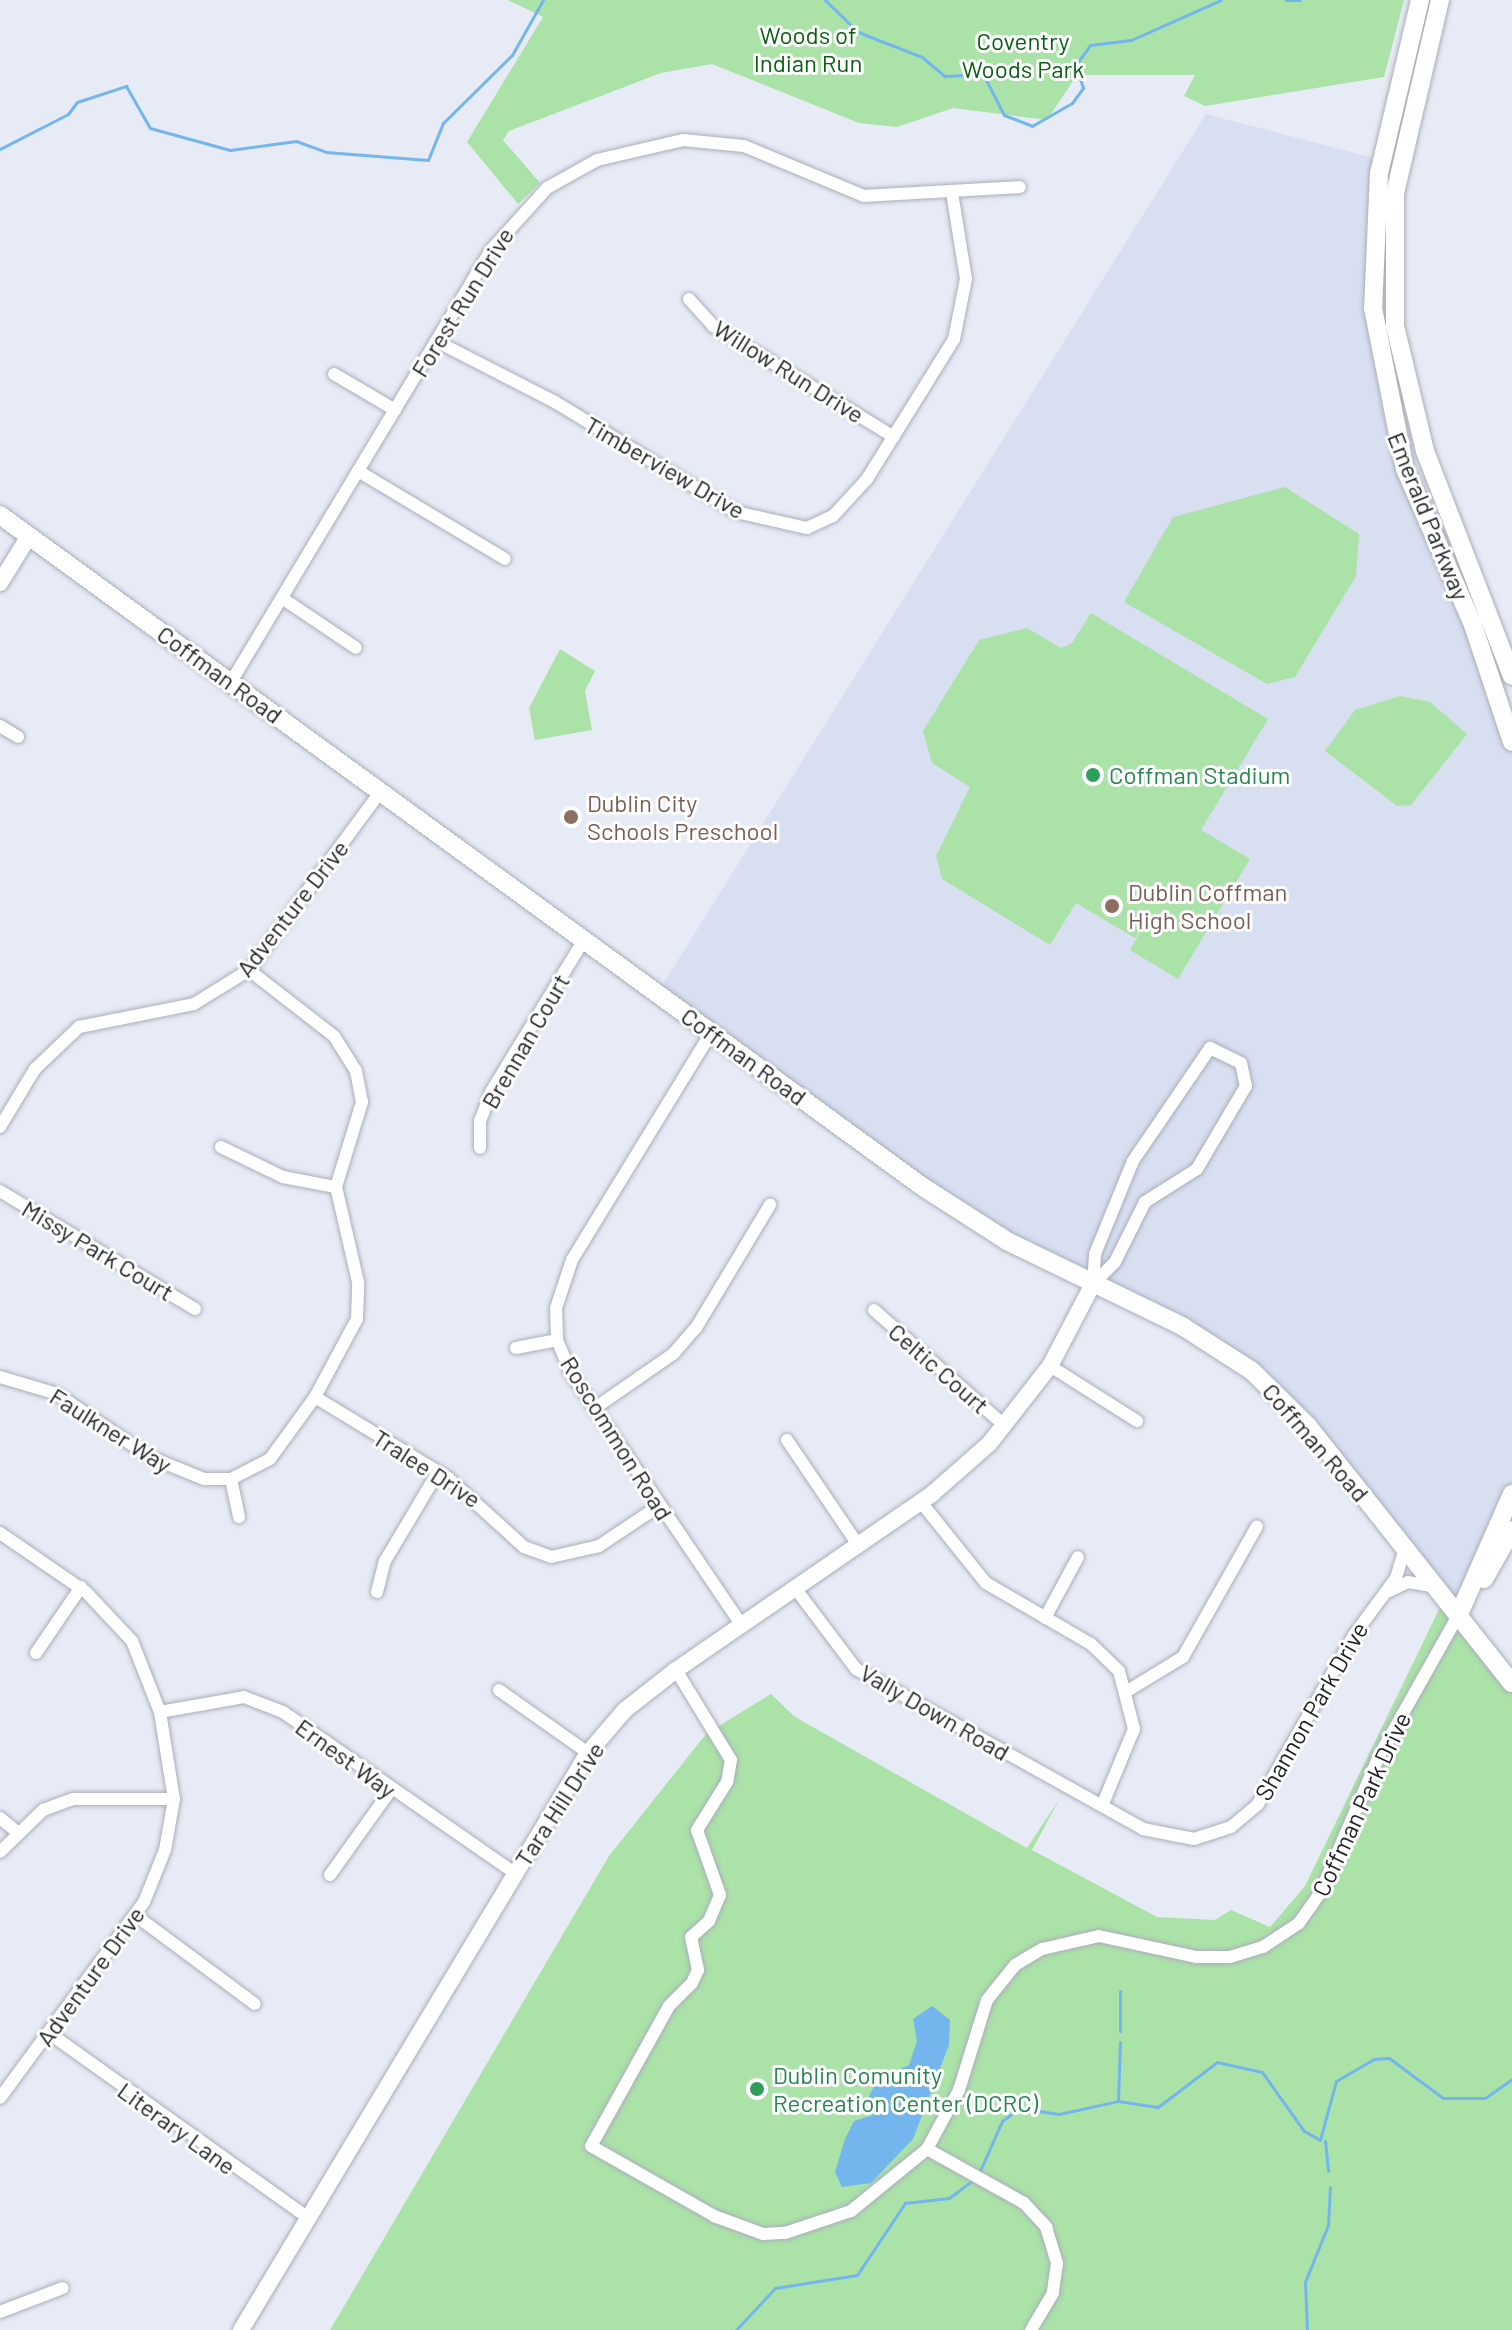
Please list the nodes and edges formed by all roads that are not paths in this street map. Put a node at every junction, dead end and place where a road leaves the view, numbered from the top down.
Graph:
1 (1420, 0) edge
2 (1440, 0) edge
3 (1020, 187) dead end
4 (952, 193) junction
5 (689, 299) dead end
6 (436, 341) junction
7 (334, 374) dead end
8 (395, 410) junction
9 (894, 437) junction
10 (358, 471) junction
11 (0, 515) edge
12 (29, 536) junction
13 (505, 559) dead end
14 (0, 583) edge
15 (282, 598) junction
16 (356, 648) dead end
17 (1512, 676) edge
18 (231, 682) junction
19 (0, 726) edge
20 (18, 737) dead end
21 (1512, 742) edge
22 (381, 791) junction
23 (585, 938) junction
24 (249, 970) junction
25 (711, 1033) junction
26 (0, 1127) edge
27 (221, 1147) dead end
28 (480, 1148) dead end
29 (1123, 1184) junction
30 (336, 1187) junction
31 (0, 1191) edge
32 (1145, 1202) junction
33 (770, 1205) dead end
34 (1093, 1284) junction
35 (195, 1309) dead end
36 (874, 1310) dead end
37 (557, 1340) junction
38 (516, 1348) dead end
39 (1050, 1366) junction
40 (0, 1377) edge
41 (315, 1397) junction
42 (595, 1408) junction
43 (1137, 1421) dead end
44 (1005, 1426) junction
45 (787, 1440) dead end
46 (438, 1472) junction
47 (231, 1479) junction
48 (1512, 1494) edge
49 (920, 1501) junction
50 (659, 1506) junction
51 (239, 1517) dead end
52 (1257, 1526) dead end
53 (1512, 1530) edge
54 (0, 1533) edge
55 (858, 1545) junction
56 (1405, 1547) junction
57 (1078, 1557) dead end
58 (81, 1587) junction
59 (795, 1588) junction
60 (1439, 1589) junction
61 (377, 1592) dead end
62 (1383, 1595) junction
63 (1459, 1614) junction
64 (1045, 1618) junction
65 (741, 1624) junction
66 (36, 1653) dead end
67 (676, 1670) junction
68 (1512, 1683) edge
69 (499, 1690) dead end
70 (1129, 1690) junction
71 (160, 1712) junction
72 (588, 1753) junction
73 (390, 1791) junction
74 (174, 1799) junction
75 (1102, 1806) junction
76 (0, 1818) edge
77 (17, 1832) junction
78 (0, 1852) edge
79 (515, 1873) junction
80 (330, 1875) dead end
81 (135, 1915) junction
82 (255, 2004) dead end
83 (49, 2033) junction
84 (0, 2098) edge
85 (927, 2149) junction
86 (308, 2218) junction
87 (63, 2288) dead end
88 (0, 2312) edge
89 (241, 2330) edge
90 (1031, 2330) edge

1 - 21 main road, Emerald Parkway
2 - 17 main road, Emerald Parkway
3 - 4 street, Forest Run Drive
4 - 6 street, Forest Run Drive
4 - 9 street, Timberview Drive
5 - 9 street, Willow Run Drive
6 - 8 street, Forest Run Drive
6 - 9 street, Timberview Drive
7 - 8 street
8 - 10 street, Forest Run Drive
10 - 13 street
10 - 15 street, Forest Run Drive
11 - 12 main road, Coffman Road
12 - 14 street
12 - 18 main road, Coffman Road
15 - 16 street
15 - 18 street, Forest Run Drive
18 - 22 main road, Coffman Road
19 - 20 street
22 - 23 main road, Coffman Road
22 - 24 street, Adventure Drive
23 - 25 main road, Coffman Road
23 - 28 street, Brennan Court
24 - 26 street, Adventure Drive
24 - 30 street
25 - 34 main road, Coffman Road
25 - 37 street, Roscommon Road
27 - 30 street
29 - 32 street
29 - 32 street
29 - 34 street
30 - 41 street
31 - 35 street, Missy Park Court
32 - 34 street
33 - 42 street
34 - 39 street, Tara Hill Drive
34 - 56 main road, Coffman Road
36 - 44 street, Celtic Court
37 - 38 street
37 - 42 street, Roscommon Road
39 - 43 street
39 - 44 street, Tara Hill Drive
40 - 47 street, Faulkner Way
41 - 46 street, Tralee Drive
41 - 47 street
42 - 50 street, Roscommon Road
44 - 49 street, Tara Hill Drive
45 - 55 street
46 - 50 street, Tralee Drive
46 - 61 street
47 - 51 street
48 - 63 main road
49 - 55 street, Tara Hill Drive
49 - 64 street
50 - 65 street, Roscommon Road
52 - 70 street
53 - 63 main road
54 - 58 street, Adventure Drive
55 - 59 street, Tara Hill Drive
56 - 60 main road, Coffman Road
56 - 62 street, Shannon Park Drive
57 - 64 street
58 - 66 street
58 - 71 street, Adventure Drive
59 - 65 street, Tara Hill Drive
59 - 75 street, Vally Down Road
60 - 62 street, Shannon Park Drive
60 - 63 main road, Coffman Road
62 - 75 street, Shannon Park Drive
63 - 68 main road
63 - 85 street, Coffman Park Drive
64 - 70 street
65 - 67 street, Tara Hill Drive
67 - 72 street, Tara Hill Drive
67 - 85 street, Coffman Park Drive
69 - 72 street
70 - 75 street
71 - 73 street, Ernest Way
71 - 74 street, Adventure Drive
72 - 79 street, Tara Hill Drive
73 - 79 street, Ernest Way
73 - 80 street
74 - 77 street
74 - 81 street, Adventure Drive
76 - 77 street
77 - 78 street
79 - 86 street, Tara Hill Drive
81 - 82 street
81 - 83 street, Adventure Drive
83 - 84 street, Adventure Drive
83 - 86 street, Literary Lane
85 - 90 street
86 - 89 street, Tara Hill Drive
87 - 88 street

